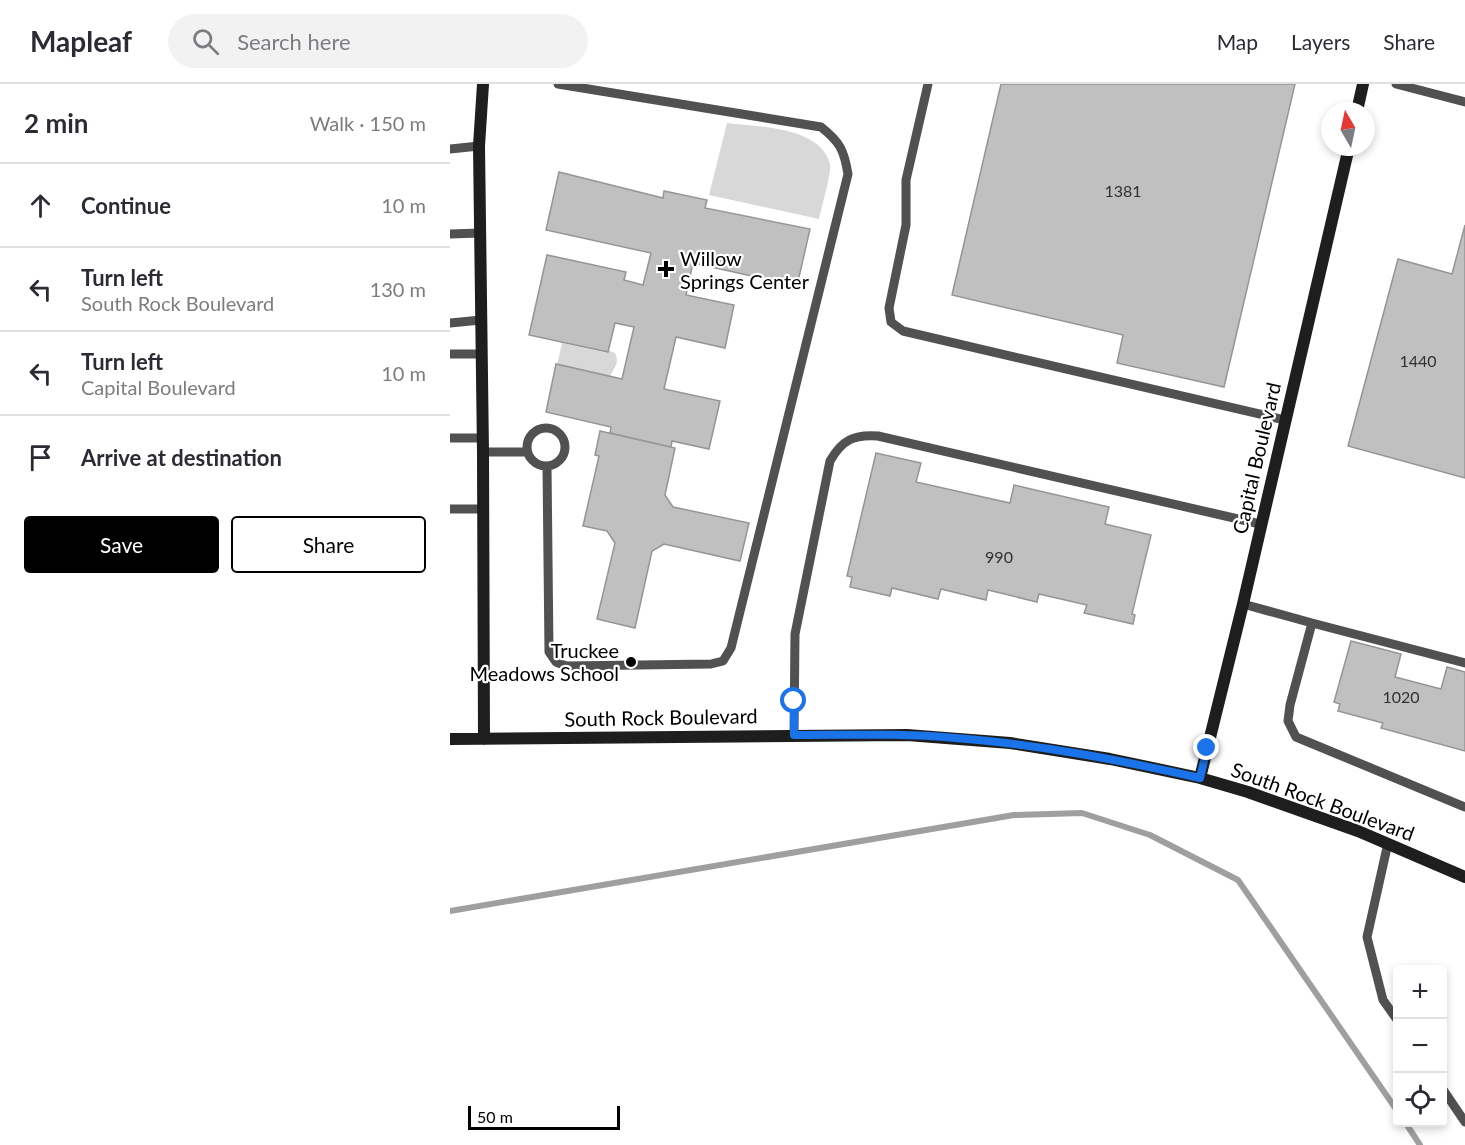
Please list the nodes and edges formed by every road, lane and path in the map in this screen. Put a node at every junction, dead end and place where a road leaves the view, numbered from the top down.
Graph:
1 (483, 84) edge
2 (558, 84) edge
3 (928, 84) edge
4 (1364, 84) edge
5 (1396, 84) edge
6 (1359, 102) edge
7 (1465, 102) edge
8 (479, 146) junction
9 (450, 148) edge
10 (1347, 156) edge
11 (480, 233) junction
12 (450, 234) edge
13 (481, 320) junction
14 (450, 323) edge
15 (450, 354) edge
16 (482, 354) junction
17 (1286, 420) junction
18 (450, 438) edge
19 (483, 438) junction
20 (483, 452) junction
21 (527, 452) junction
22 (547, 466) junction
23 (450, 508) edge
24 (483, 509) junction
25 (1260, 524) junction
26 (1243, 604) junction
27 (1312, 623) junction
28 (1465, 663) edge
29 (794, 735) junction
30 (450, 739) edge
31 (484, 739) junction
32 (1200, 778) junction
33 (1465, 807) edge
34 (1388, 843) junction
35 (1465, 877) edge
36 (1396, 1019) edge
37 (1447, 1095) edge
38 (1465, 1122) edge

1 - 8 street
2 - 22 lane
3 - 17 lane
4 - 6 street
5 - 7 lane
8 - 9 lane
8 - 11 street
10 - 17 street, Capital Boulevard
11 - 12 lane
11 - 13 street
13 - 14 lane
13 - 16 street
15 - 16 lane
16 - 19 street
17 - 25 street, Capital Boulevard
18 - 19 lane
19 - 20 street
20 - 21 lane
20 - 24 street
21 - 22 lane
21 - 22 lane
23 - 24 lane
24 - 31 street
25 - 26 street, Capital Boulevard
25 - 29 lane
26 - 27 lane
26 - 32 street, Capital Boulevard
27 - 28 lane
27 - 33 lane
29 - 31 street, South Rock Boulevard
29 - 32 street, South Rock Boulevard
30 - 31 street, South Rock Boulevard
32 - 34 street, South Rock Boulevard
34 - 35 street, South Rock Boulevard
34 - 36 lane
37 - 38 lane

